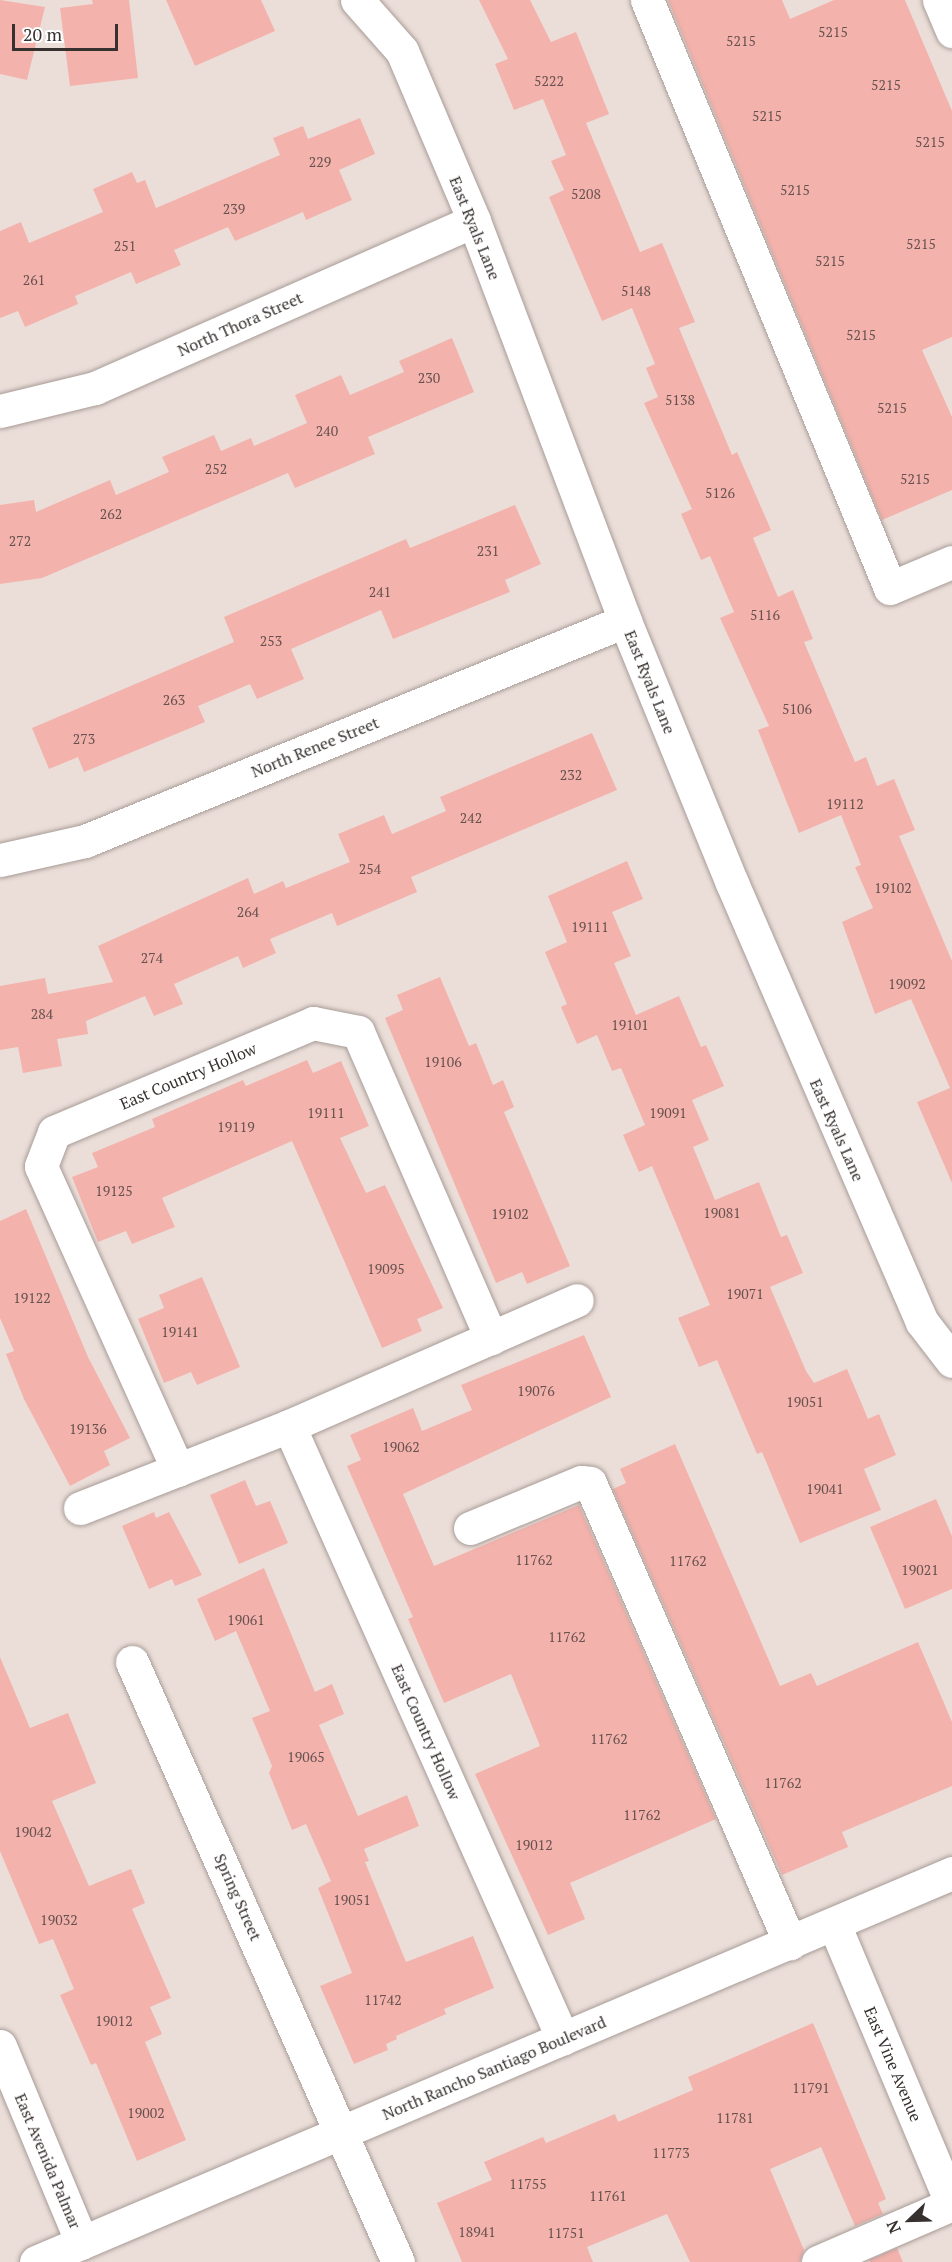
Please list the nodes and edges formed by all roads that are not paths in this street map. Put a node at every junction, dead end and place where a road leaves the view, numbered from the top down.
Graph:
1 (357, 0) edge
2 (647, 0) edge
3 (939, 0) edge
4 (952, 31) edge
5 (474, 222) junction
6 (0, 411) edge
7 (952, 562) edge
8 (625, 621) junction
9 (0, 860) edge
10 (577, 1300) dead end
11 (491, 1338) junction
12 (952, 1361) edge
13 (289, 1426) junction
14 (178, 1470) junction
15 (80, 1508) dead end
16 (470, 1528) dead end
17 (132, 1662) dead end
18 (952, 1873) edge
19 (834, 1924) junction
20 (790, 1942) junction
21 (563, 2039) junction
22 (0, 2046) edge
23 (344, 2132) junction
24 (950, 2196) edge
25 (82, 2243) junction
26 (36, 2262) edge
27 (398, 2262) edge
28 (818, 2262) edge

1 - 5 street, East Ryals Lane
2 - 7 street
3 - 4 street
5 - 6 street, North Thora Street
5 - 8 street, East Ryals Lane
8 - 9 street, North Renee Street
8 - 12 street, East Ryals Lane
10 - 11 street
11 - 13 street
11 - 14 street, East Country Hollow
13 - 14 street
13 - 21 street, East Country Hollow
14 - 15 street
16 - 20 street
17 - 23 street, Spring Street
18 - 19 street, North Rancho Santiago Boulevard
19 - 20 street, North Rancho Santiago Boulevard
19 - 24 street, East Vine Avenue
20 - 21 street, North Rancho Santiago Boulevard
21 - 23 street, North Rancho Santiago Boulevard
22 - 25 street, East Avenida Palmar
23 - 25 street, North Rancho Santiago Boulevard
23 - 27 street, Spring Street
24 - 28 street
25 - 26 street, North Rancho Santiago Boulevard

